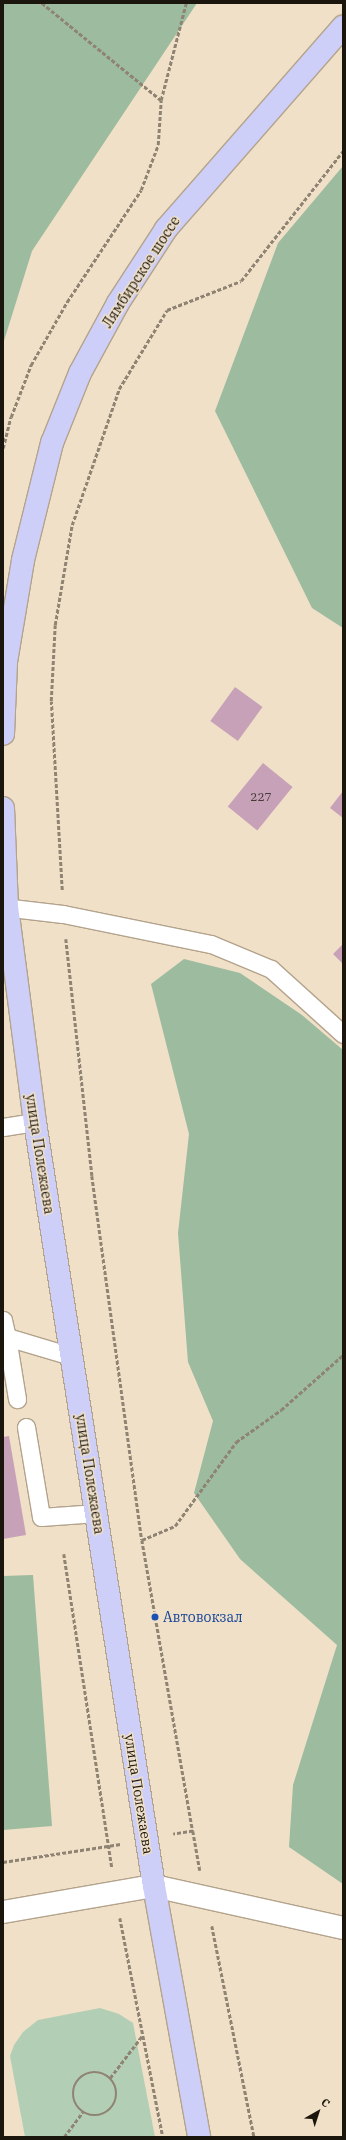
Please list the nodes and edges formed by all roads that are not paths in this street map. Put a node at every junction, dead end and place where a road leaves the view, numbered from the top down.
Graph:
1 (343, 27) edge
2 (4, 663) edge
3 (3, 734) edge
4 (3, 808) edge
5 (5, 907) edge
6 (343, 1034) edge
7 (34, 1122) junction
8 (3, 1127) edge
9 (3, 1320) edge
10 (7, 1337) junction
11 (71, 1356) junction
12 (17, 1399) dead end
13 (26, 1427) dead end
14 (97, 1513) junction
15 (154, 1886) junction
16 (3, 1912) edge
17 (343, 1928) edge
18 (199, 2137) edge

1 - 2 main road, Лямбирское шоссе
2 - 3 main road
4 - 5 main road, улица Полежаева
5 - 6 lane
5 - 7 main road, улица Полежаева
7 - 8 lane
7 - 11 main road, улица Полежаева
9 - 10 lane
10 - 11 lane
10 - 12 lane
11 - 14 main road, улица Полежаева
13 - 14 lane
14 - 15 main road, улица Полежаева
15 - 16 street
15 - 17 street
15 - 18 main road, улица Полежаева

